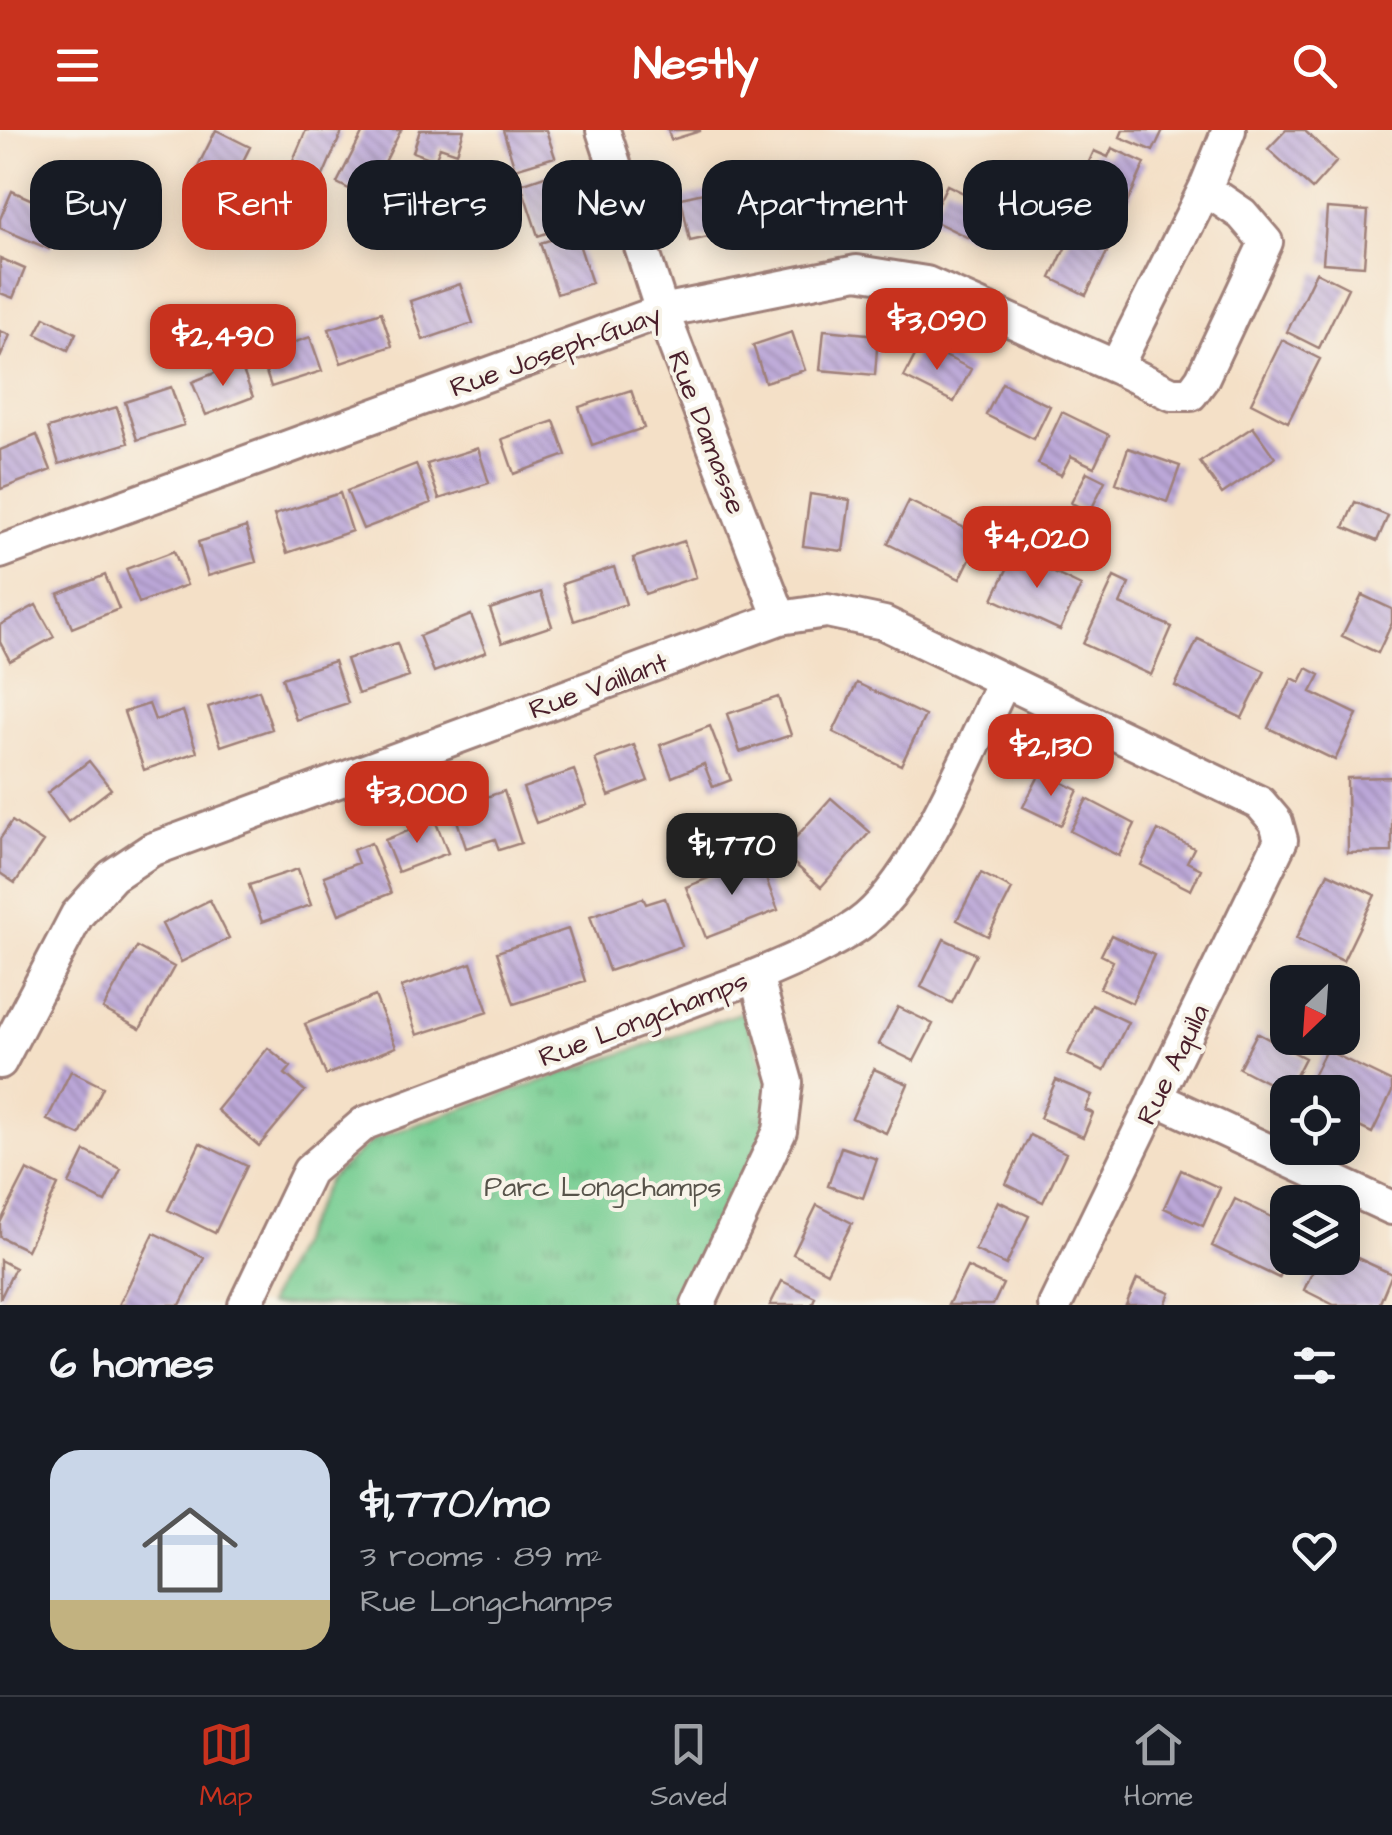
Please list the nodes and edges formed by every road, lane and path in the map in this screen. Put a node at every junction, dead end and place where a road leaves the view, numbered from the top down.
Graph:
1 (603, 130) edge
2 (1229, 130) edge
3 (1205, 189) junction
4 (662, 311) junction
5 (1116, 367) junction
6 (0, 552) edge
7 (780, 618) junction
8 (1003, 683) junction
9 (1276, 822) joint
10 (756, 976) junction
11 (0, 1062) edge
12 (1155, 1098) junction
13 (1392, 1208) edge
14 (245, 1305) edge
15 (698, 1305) edge
16 (1055, 1305) edge

1 - 4 street, Rue Damasse
2 - 3 street
3 - 5 street
3 - 5 street, Rue Joseph-Guay
4 - 5 street, Rue Joseph-Guay
4 - 6 street, Rue Joseph-Guay
4 - 7 street, Rue Damasse
7 - 8 street, Rue Vaillant
7 - 11 street, Rue Vaillant
8 - 9 street, Rue Vaillant
8 - 10 street, Rue Longchamps
9 - 12 street, Rue Aquila
10 - 14 street, Rue Longchamps
10 - 15 street
12 - 13 street
12 - 16 street, Rue Aquila

